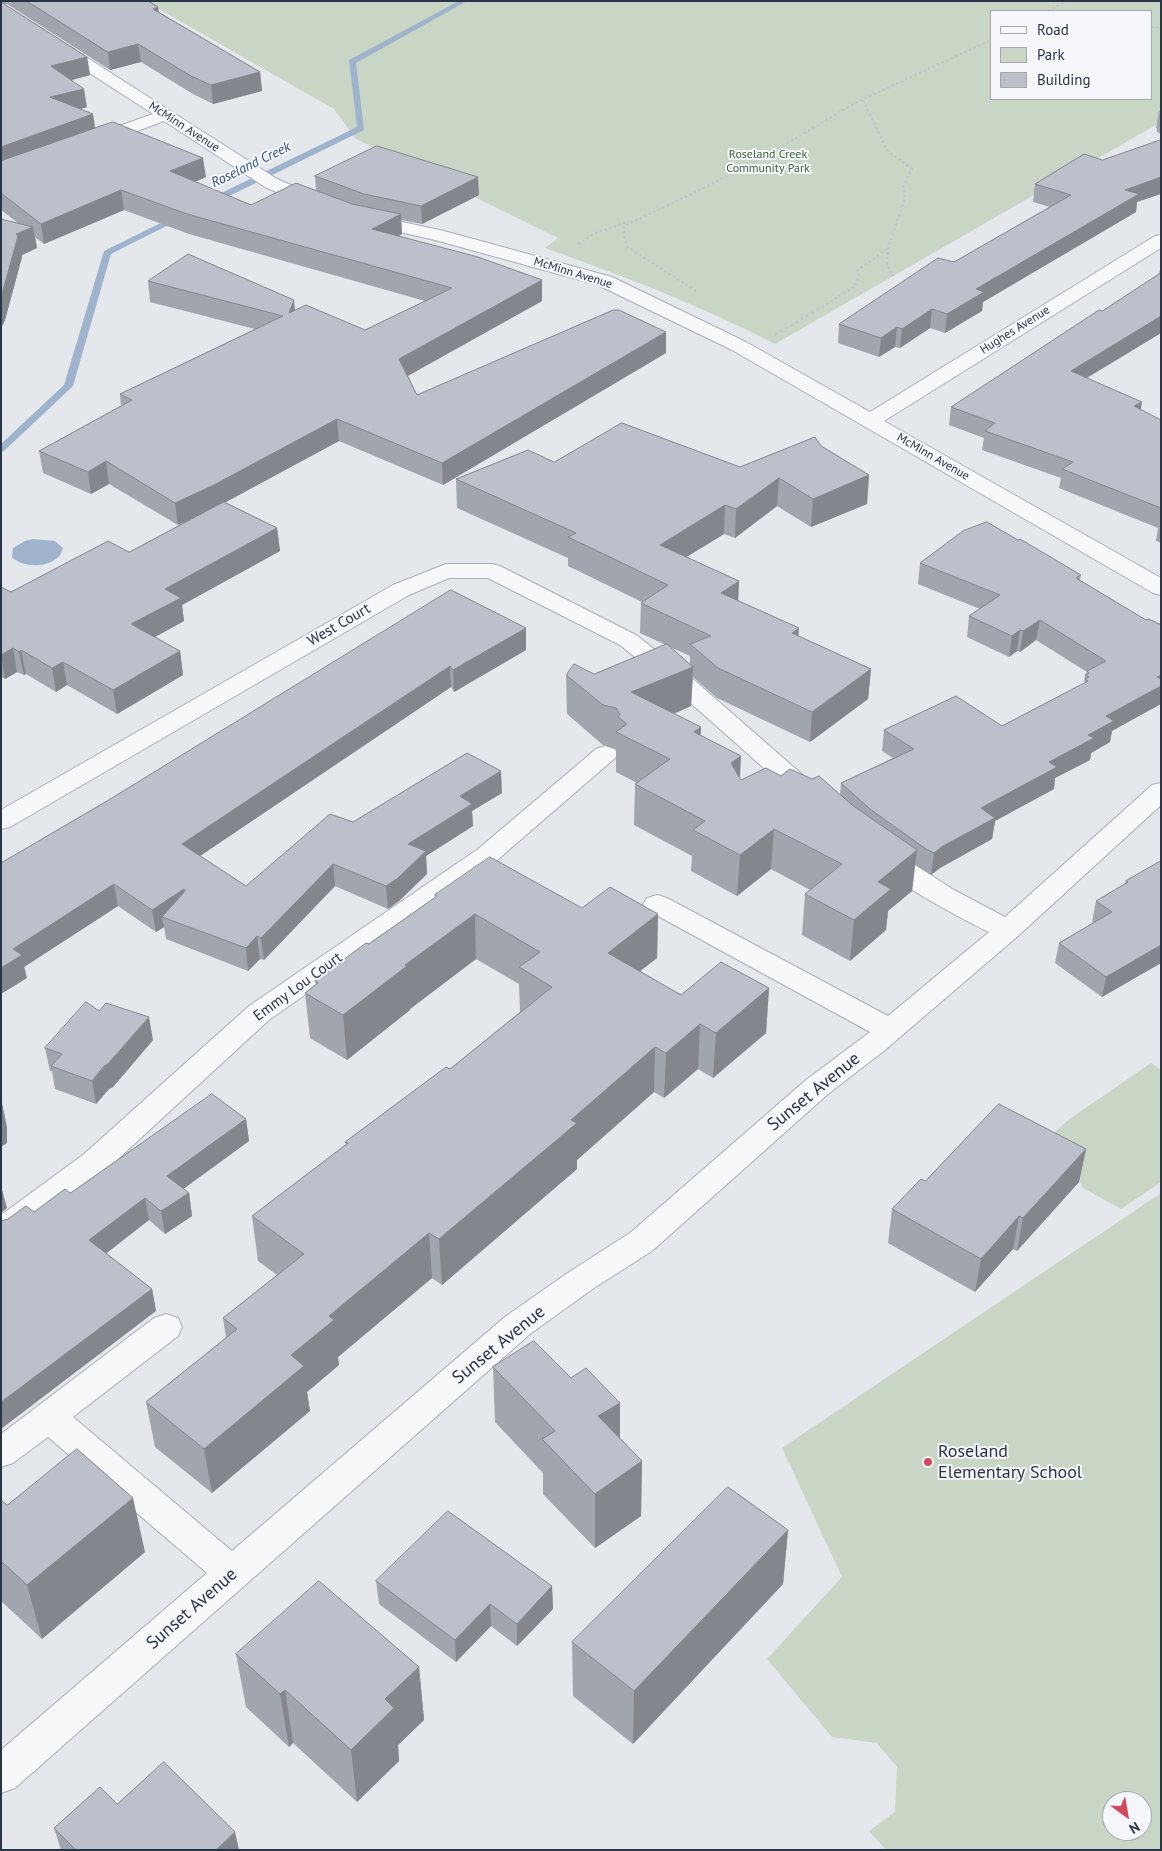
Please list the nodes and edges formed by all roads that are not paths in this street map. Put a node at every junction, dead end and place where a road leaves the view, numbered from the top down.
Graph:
1 (1, 8) edge
2 (165, 115) junction
3 (83, 146) edge
4 (1161, 240) edge
5 (870, 421) junction
6 (1161, 588) edge
7 (605, 754) dead end
8 (1161, 791) edge
9 (832, 815) edge
10 (1, 821) edge
11 (866, 844) edge
12 (657, 904) dead end
13 (1008, 930) junction
14 (890, 1030) junction
15 (1, 1232) edge
16 (166, 1327) dead end
17 (49, 1417) junction
18 (1, 1453) edge
19 (233, 1574) junction
20 (1, 1774) edge

1 - 2 street, McMinn Avenue
2 - 3 street
2 - 5 street, McMinn Avenue
4 - 5 street, Hughes Avenue
5 - 6 street, McMinn Avenue
7 - 15 street, Emmy Lou Court
8 - 13 street, Sunset Avenue
9 - 10 street, West Court
11 - 13 street
12 - 14 street
13 - 14 street, Sunset Avenue
14 - 19 street, Sunset Avenue
16 - 17 street
17 - 18 street
17 - 19 street
19 - 20 street, Sunset Avenue

